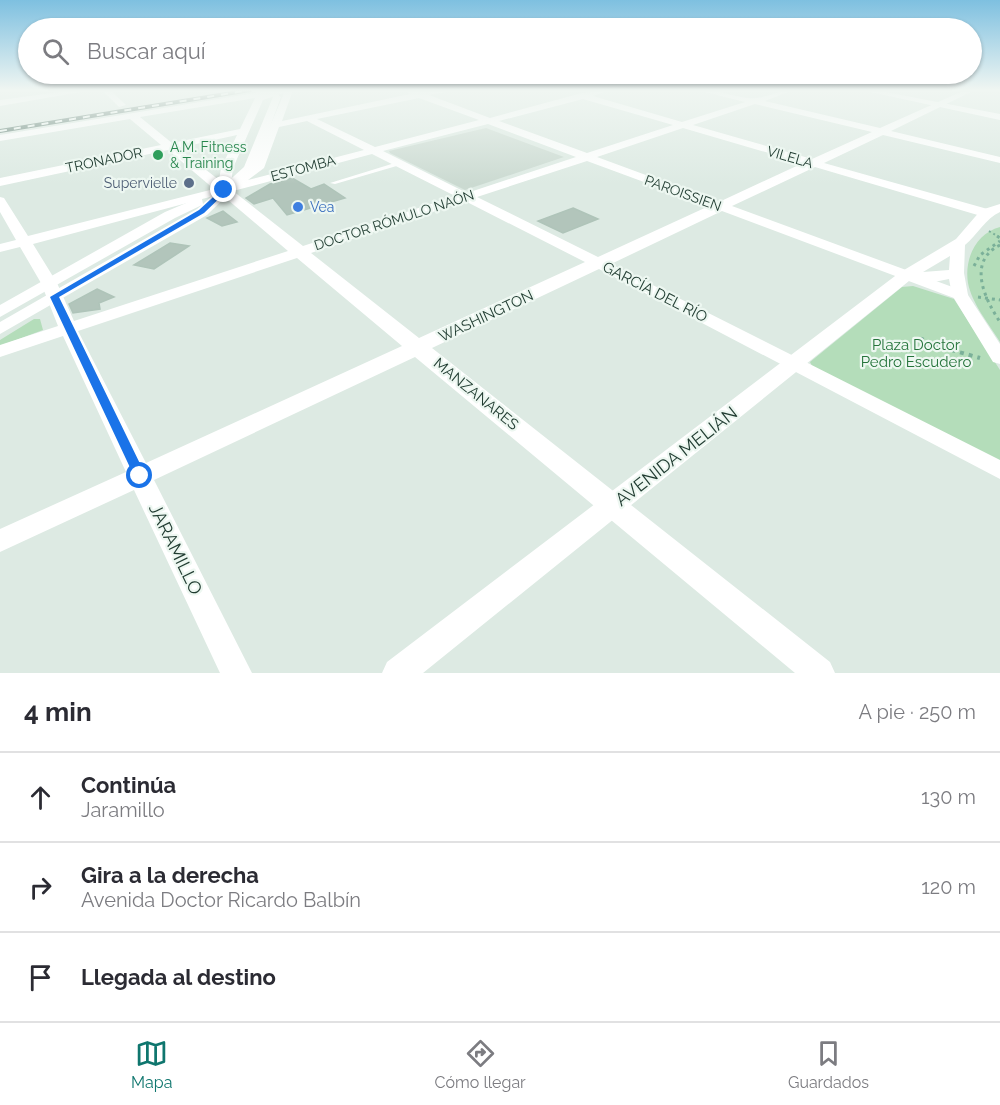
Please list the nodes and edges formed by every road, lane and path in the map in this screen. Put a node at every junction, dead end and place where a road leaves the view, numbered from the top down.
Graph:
1 (95, 121) edge
2 (138, 121) edge
3 (253, 121) edge
4 (267, 121) edge
5 (274, 121) edge
6 (291, 121) edge
7 (315, 121) edge
8 (485, 121) edge
9 (488, 121) edge
10 (670, 121) edge
11 (693, 121) edge
12 (840, 121) edge
13 (901, 121) edge
14 (274, 125) junction
15 (682, 125) junction
16 (244, 131) junction
17 (880, 131) junction
18 (0, 138) edge
19 (168, 147) junction
20 (371, 150) junction
21 (585, 156) junction
22 (1000, 160) edge
23 (812, 163) junction
24 (398, 164) junction
25 (0, 182) edge
26 (333, 183) dead end
27 (224, 190) junction
28 (464, 197) junction
29 (0, 201) edge
30 (720, 207) junction
31 (1000, 208) edge
32 (983, 219) junction
33 (1000, 222) edge
34 (25, 242) junction
35 (1000, 243) edge
36 (958, 244) junction
37 (0, 248) edge
38 (301, 251) junction
39 (598, 263) junction
40 (972, 268) dead end
41 (956, 273) junction
42 (905, 276) junction
43 (52, 290) junction
44 (972, 294) junction
45 (0, 312) edge
46 (1000, 322) edge
47 (68, 328) junction
48 (0, 329) edge
49 (921, 338) dead end
50 (419, 347) junction
51 (0, 351) edge
52 (994, 359) edge
53 (793, 363) junction
54 (1000, 470) edge
55 (140, 476) junction
56 (614, 506) junction
57 (0, 541) edge
58 (236, 673) edge
59 (398, 673) edge
60 (819, 673) edge

1 - 18 street
2 - 19 street, MANZANARES
3 - 16 street
4 - 27 street
5 - 14 street
6 - 14 street
7 - 20 street, GARCÍA DEL RÍO
8 - 20 street, ESTOMBA
9 - 21 street, PAROISSIEN
10 - 15 street, VILELA
11 - 15 street, DOCTOR RÓMULO NAÓN
12 - 17 street
13 - 17 street, WASHINGTON
14 - 27 street
15 - 21 street, DOCTOR RÓMULO NAÓN
15 - 23 street, VILELA
16 - 19 street, TRONADOR
16 - 27 street
17 - 22 street
17 - 23 street, WASHINGTON
19 - 25 street, TRONADOR
19 - 27 street, MANZANARES
20 - 24 street, GARCÍA DEL RÍO
20 - 27 street, ESTOMBA
21 - 28 street, DOCTOR RÓMULO NAÓN
21 - 30 street, PAROISSIEN
23 - 30 street, WASHINGTON
23 - 32 street, VILELA
24 - 26 lane
24 - 28 street, GARCÍA DEL RÍO
27 - 34 street, ESTOMBA
27 - 38 street, MANZANARES
27 - 43 street
28 - 38 street, DOCTOR RÓMULO NAÓN
28 - 39 street, GARCÍA DEL RÍO
29 - 34 street, JARAMILLO
30 - 39 street, WASHINGTON
30 - 42 street, PAROISSIEN
31 - 32 street, AVENIDA MELIÁN
32 - 33 street, VILELA
32 - 36 street, AVENIDA MELIÁN
34 - 37 street, ESTOMBA
34 - 43 street, JARAMILLO
35 - 40 path
35 - 46 path
36 - 41 street
36 - 42 street, AVENIDA MELIÁN
38 - 47 street, DOCTOR RÓMULO NAÓN
38 - 50 street, MANZANARES
39 - 50 street, WASHINGTON
39 - 53 street, GARCÍA DEL RÍO
41 - 42 street
41 - 44 street
42 - 44 street, PAROISSIEN
42 - 53 street, AVENIDA MELIÁN
43 - 45 street
43 - 47 street, JARAMILLO
43 - 48 street
44 - 52 street
47 - 51 street, DOCTOR RÓMULO NAÓN
47 - 55 street, JARAMILLO
49 - 52 path
50 - 55 street, WASHINGTON
50 - 56 street, MANZANARES
53 - 54 street, GARCÍA DEL RÍO
53 - 56 street, AVENIDA MELIÁN
55 - 57 street, WASHINGTON
55 - 58 street, JARAMILLO
56 - 59 street, AVENIDA MELIÁN
56 - 60 street, MANZANARES

